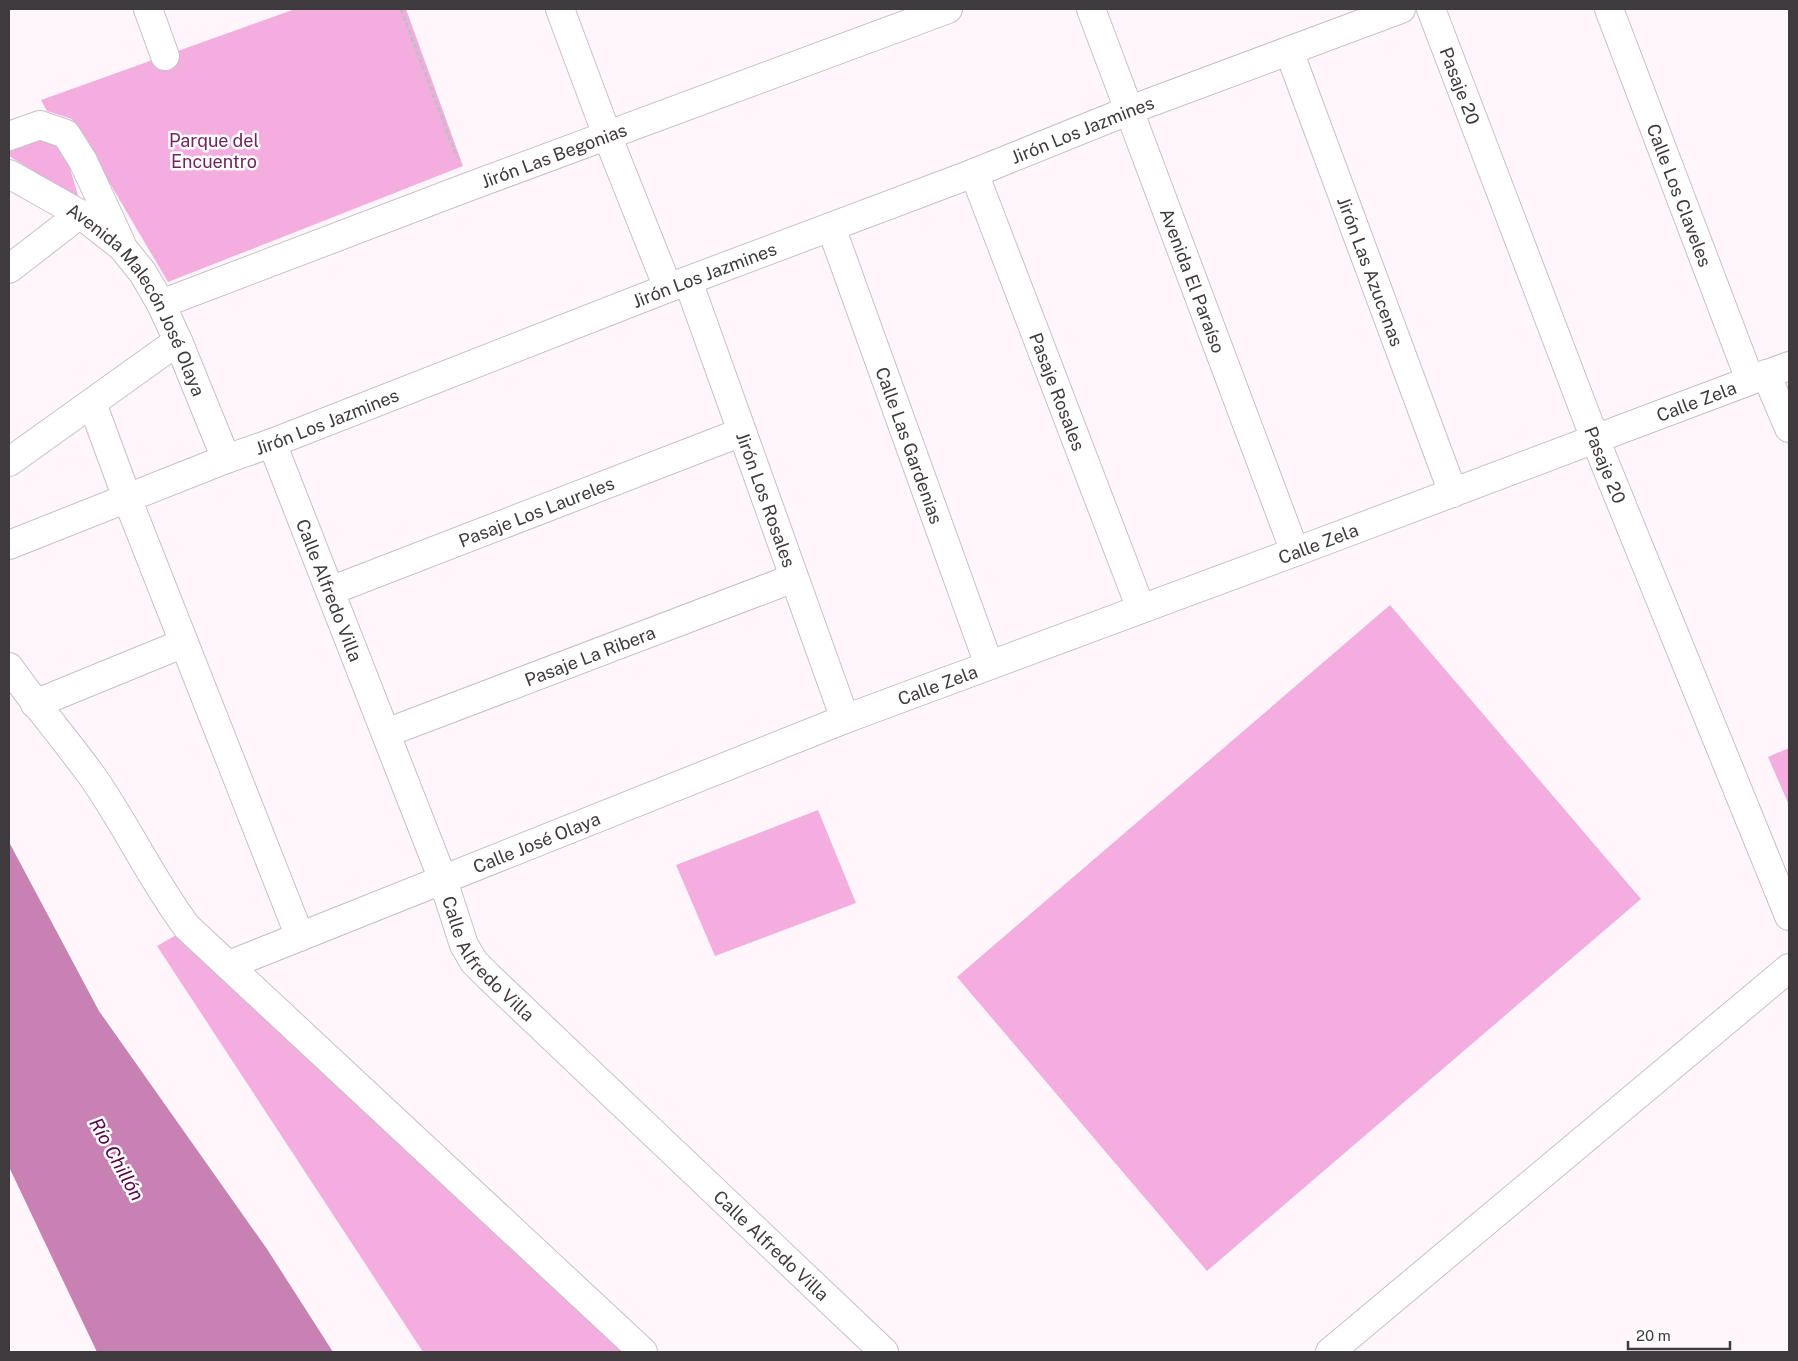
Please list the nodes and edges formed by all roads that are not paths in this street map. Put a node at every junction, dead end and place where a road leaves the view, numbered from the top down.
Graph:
1 (148, 9) edge
2 (560, 9) edge
3 (948, 9) edge
4 (1091, 9) edge
5 (1402, 9) edge
6 (1431, 9) edge
7 (1610, 9) edge
8 (1289, 51) junction
9 (165, 56) dead end
10 (1130, 110) junction
11 (607, 135) junction
12 (9, 136) edge
13 (974, 173) junction
14 (9, 174) edge
15 (80, 214) junction
16 (831, 227) junction
17 (122, 247) junction
18 (9, 269) edge
19 (678, 284) junction
20 (161, 304) junction
21 (178, 341) junction
22 (1768, 373) edge
23 (92, 403) junction
24 (1789, 428) edge
25 (742, 432) junction
26 (1595, 439) junction
27 (272, 443) junction
28 (226, 459) junction
29 (9, 462) edge
30 (1453, 493) junction
31 (127, 498) junction
32 (9, 545) edge
33 (1295, 552) junction
34 (794, 578) junction
35 (330, 591) junction
36 (1141, 609) junction
37 (184, 643) junction
38 (989, 665) junction
39 (9, 667) edge
40 (35, 704) junction
41 (845, 719) junction
42 (386, 733) junction
43 (443, 880) junction
44 (1789, 916) edge
45 (300, 937) junction
46 (229, 965) junction
47 (1789, 968) edge
48 (643, 1352) edge
49 (884, 1352) edge
50 (1330, 1352) edge

1 - 9 street
2 - 11 street, Jirón Los Rosales
3 - 11 street, Jirón Las Begonias
4 - 10 street, Avenida El Paraíso
5 - 8 street, Jirón Los Jazmines
6 - 26 street, Pasaje 20
7 - 22 street, Calle Los Claveles
8 - 10 street, Jirón Los Jazmines
8 - 30 street, Jirón Las Azucenas
10 - 13 street, Jirón Los Jazmines
10 - 33 street, Avenida El Paraíso
11 - 19 street, Jirón Los Rosales
11 - 20 street, Jirón Las Begonias
12 - 17 street
13 - 16 street, Jirón Los Jazmines
13 - 36 street, Pasaje Rosales
14 - 15 street, Avenida Malecón José Olaya
15 - 17 street, Avenida Malecón José Olaya
15 - 18 street
16 - 19 street, Jirón Los Jazmines
16 - 38 street, Calle Las Gardenias
17 - 20 street, Avenida Malecón José Olaya
19 - 25 street, Jirón Los Rosales
19 - 27 street, Jirón Los Jazmines
20 - 21 street, Avenida Malecón José Olaya
21 - 23 street
21 - 28 street, Avenida Malecón José Olaya
22 - 24 street, Calle Los Claveles
22 - 26 street, Calle Zela
23 - 29 street
23 - 31 street
25 - 34 street, Jirón Los Rosales
25 - 35 street, Pasaje Los Laureles
26 - 30 street, Calle Zela
26 - 44 street, Pasaje 20
27 - 28 street, Jirón Los Jazmines
27 - 35 street, Calle Alfredo Villa
28 - 31 street, Jirón Los Jazmines
30 - 33 street, Calle Zela
31 - 32 street, Jirón Los Jazmines
31 - 37 street
33 - 36 street, Calle Zela
34 - 41 street, Jirón Los Rosales
34 - 42 street, Pasaje La Ribera
35 - 42 street, Calle Alfredo Villa
36 - 38 street, Calle Zela
37 - 40 street
37 - 45 street
38 - 41 street, Calle Zela
39 - 40 street
40 - 46 street
41 - 43 street, Calle José Olaya
42 - 43 street, Calle Alfredo Villa
43 - 45 street, Calle José Olaya
43 - 49 street, Calle Alfredo Villa
45 - 46 street, Calle José Olaya
46 - 48 street
47 - 50 street

